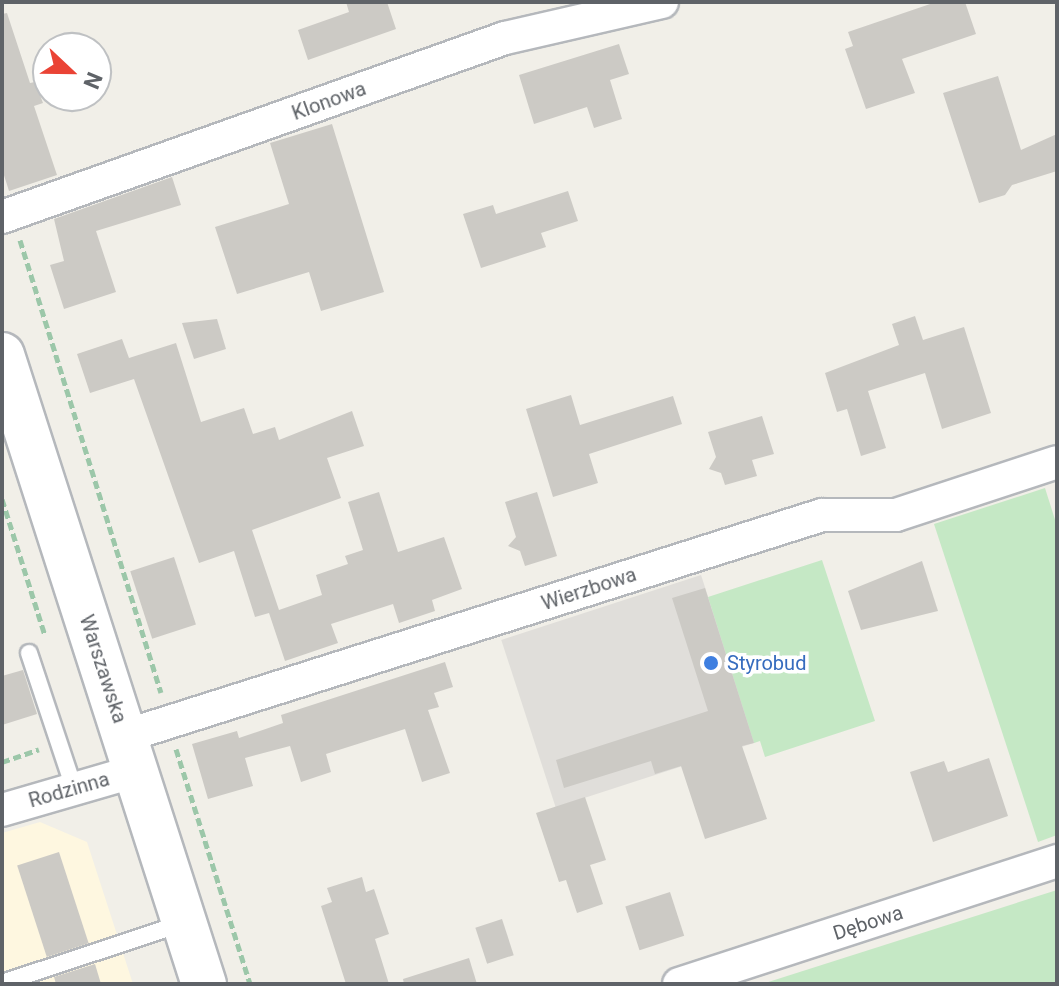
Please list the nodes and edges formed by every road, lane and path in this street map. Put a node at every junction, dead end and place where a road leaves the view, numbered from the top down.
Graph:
1 (662, 2) edge
2 (628, 6) edge
3 (6, 216) edge
4 (2, 355) edge
5 (1057, 462) edge
6 (29, 653) dead end
7 (169, 722) junction
8 (59, 743) junction
9 (130, 754) junction
10 (2, 762) edge
11 (74, 788) junction
12 (2, 810) edge
13 (1057, 861) edge
14 (184, 922) junction
15 (2, 983) edge
16 (204, 984) edge
17 (250, 984) edge
18 (679, 984) edge

1 - 2 street, Klonowa
2 - 3 street, Klonowa
3 - 7 path
4 - 9 main road, Warszawska
5 - 7 street, Wierzbowa
6 - 8 lane
7 - 9 street, Wierzbowa
7 - 17 path
8 - 10 path
8 - 11 lane
9 - 11 street, Rodzinna
9 - 14 main road, Warszawska
11 - 12 street, Rodzinna
13 - 18 street, Dębowa
14 - 15 lane
14 - 16 main road, Warszawska

